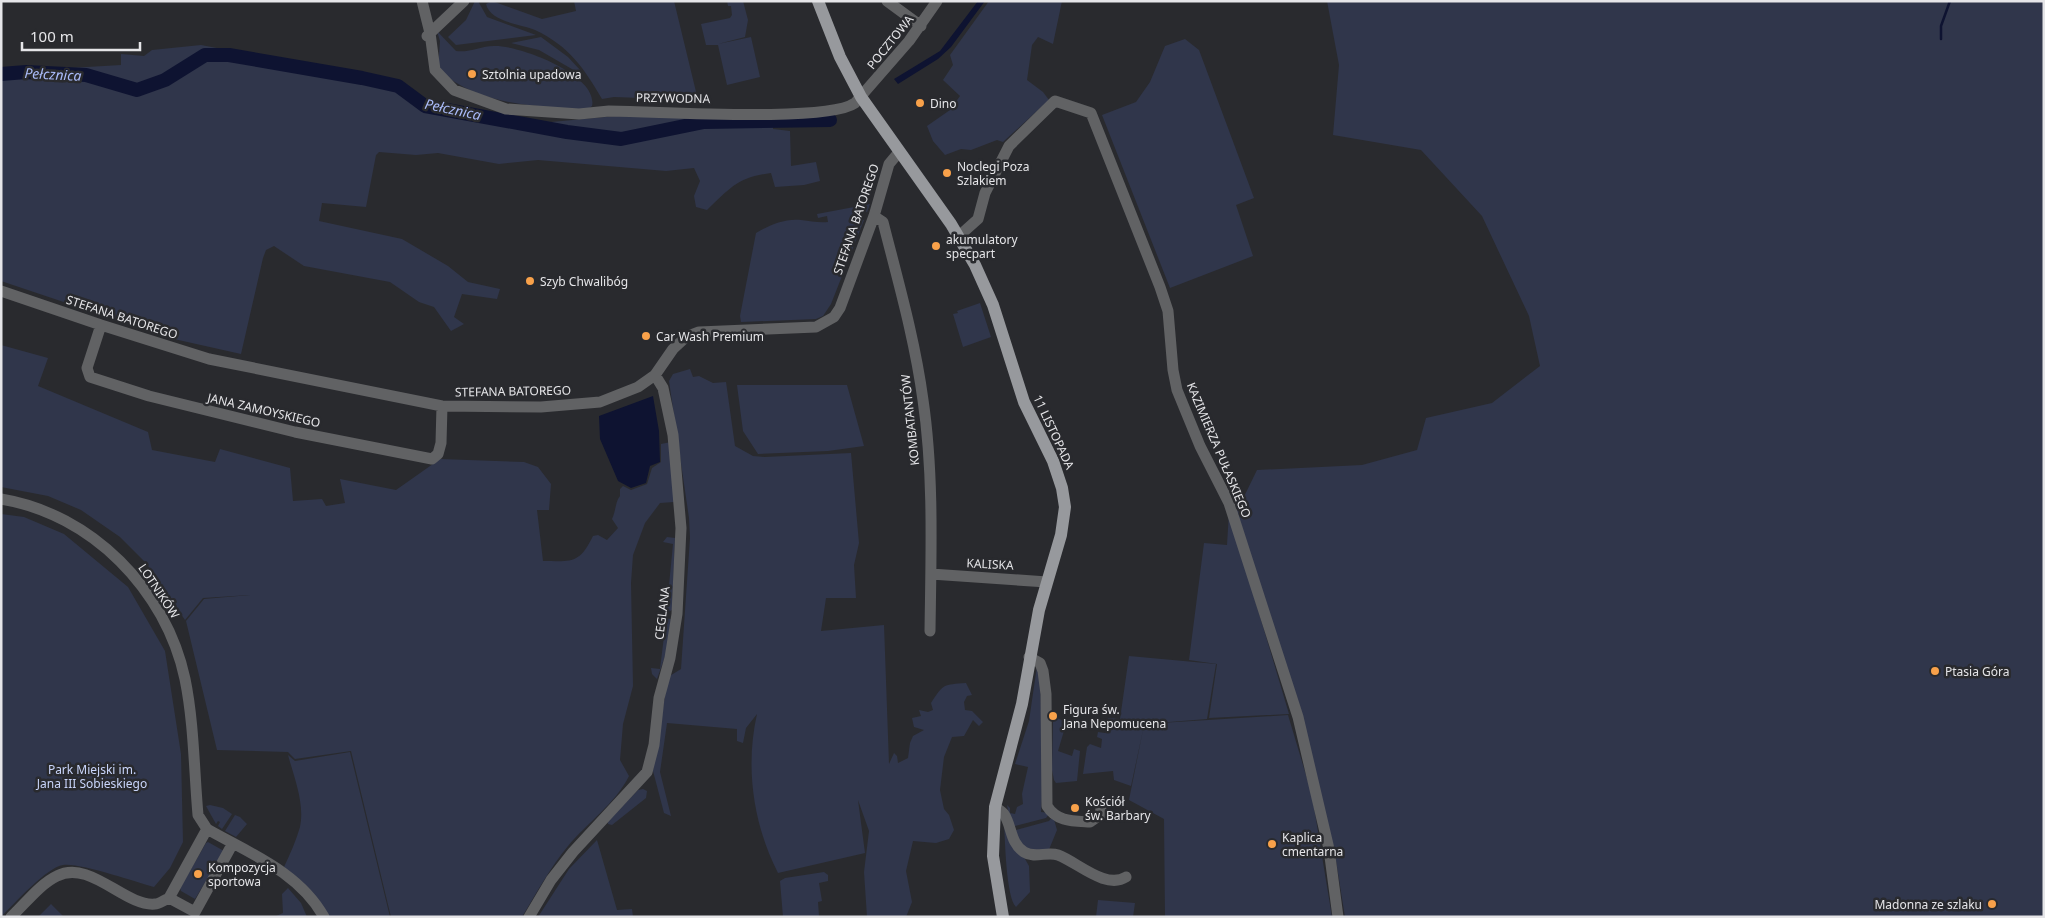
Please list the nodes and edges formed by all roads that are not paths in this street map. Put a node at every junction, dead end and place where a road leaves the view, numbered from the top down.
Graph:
1 (422, 1) edge
2 (464, 1) edge
3 (818, 1) edge
4 (887, 1) edge
5 (938, 1) edge
6 (921, 26) junction
7 (428, 35) junction
8 (861, 97) junction
9 (898, 152) junction
10 (874, 216) junction
11 (959, 236) junction
12 (1, 291) edge
13 (101, 325) junction
14 (655, 374) junction
15 (442, 406) junction
16 (1, 499) edge
17 (931, 574) junction
18 (1047, 582) junction
19 (930, 631) dead end
20 (1029, 657) junction
21 (995, 807) junction
22 (1101, 809) dead end
23 (207, 829) junction
24 (233, 843) junction
25 (1126, 877) dead end
26 (169, 898) junction
27 (11, 917) edge
28 (324, 917) edge
29 (530, 917) edge
30 (1003, 917) edge
31 (1338, 917) edge

1 - 7 street, PRZYWODNA
2 - 7 street
3 - 8 main road, 11 LISTOPADA
4 - 6 street
5 - 6 street, POCZTOWA
6 - 8 street, POCZTOWA
7 - 8 street, PRZYWODNA
8 - 9 main road, 11 LISTOPADA
9 - 10 street, STEFANA BATOREGO
9 - 11 main road, 11 LISTOPADA
10 - 14 street, STEFANA BATOREGO
10 - 17 street, KOMBATANTÓW
11 - 18 main road, 11 LISTOPADA
11 - 31 street, KAZIMIERZA PUŁASKIEGO
12 - 13 street, STEFANA BATOREGO
13 - 15 street, STEFANA BATOREGO
13 - 15 street, JANA ZAMOYSKIEGO
14 - 15 street, STEFANA BATOREGO
14 - 29 street, CEGLANA
16 - 23 street, LOTNIKÓW
17 - 18 street, KALISKA
17 - 19 street, KOMBATANTÓW
18 - 20 main road, 11 LISTOPADA
20 - 21 main road, 11 LISTOPADA
20 - 22 street
21 - 25 street
21 - 30 main road, 11 LISTOPADA
23 - 24 street
23 - 26 street
24 - 26 street
24 - 28 street
26 - 27 street

